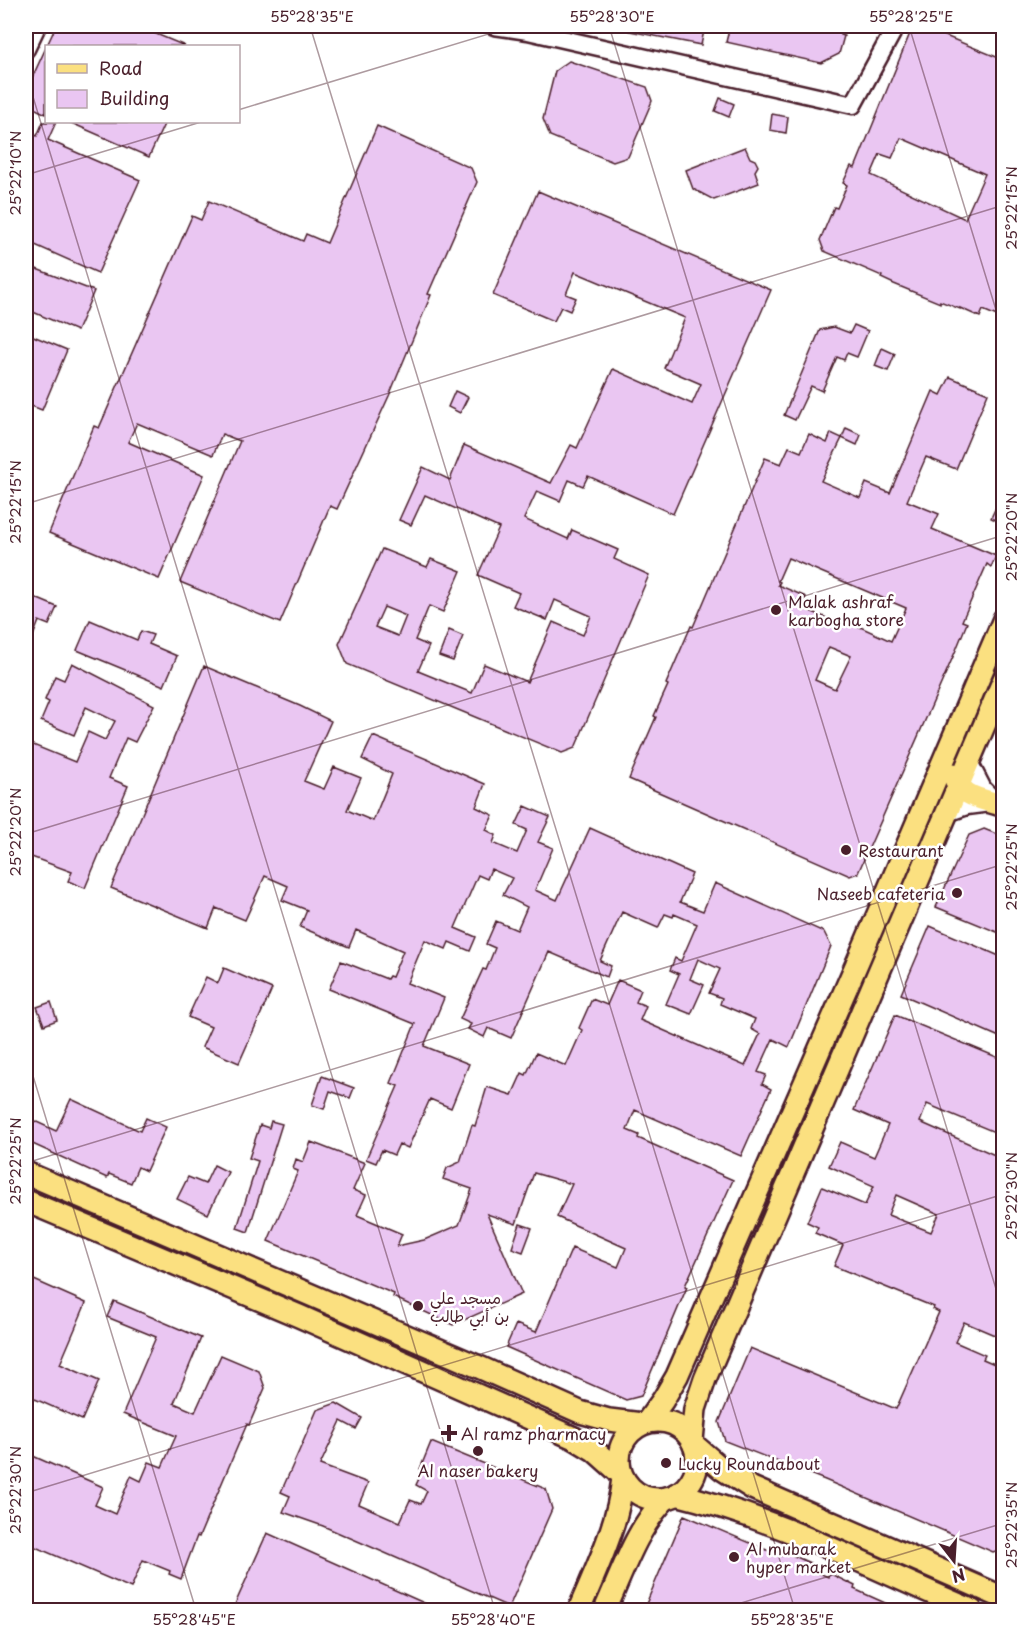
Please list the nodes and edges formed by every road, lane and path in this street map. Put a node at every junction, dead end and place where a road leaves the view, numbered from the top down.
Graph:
1 (37, 26) edge
2 (494, 26) edge
3 (896, 26) edge
4 (529, 28) edge
5 (26, 49) edge
6 (1004, 619) edge
7 (1004, 679) edge
8 (950, 747) junction
9 (969, 762) junction
10 (958, 787) junction
11 (1001, 805) edge
12 (947, 813) junction
13 (26, 1173) edge
14 (26, 1201) edge
15 (644, 1423) junction
16 (693, 1443) junction
17 (622, 1476) junction
18 (671, 1496) junction
19 (998, 1592) edge
20 (579, 1611) edge
21 (605, 1611) edge
22 (970, 1611) edge

1 - 5 street
2 - 4 street
3 - 4 street
6 - 8 main road
7 - 9 main road
8 - 10 main road
8 - 15 main road
9 - 10 main road
9 - 11 street
10 - 11 main road
10 - 12 main road
11 - 12 street
12 - 16 main road
13 - 15 main road
14 - 17 main road
15 - 16 main road
15 - 17 main road
16 - 18 main road
16 - 19 main road
17 - 18 main road
17 - 20 main road
18 - 21 main road
18 - 22 main road

